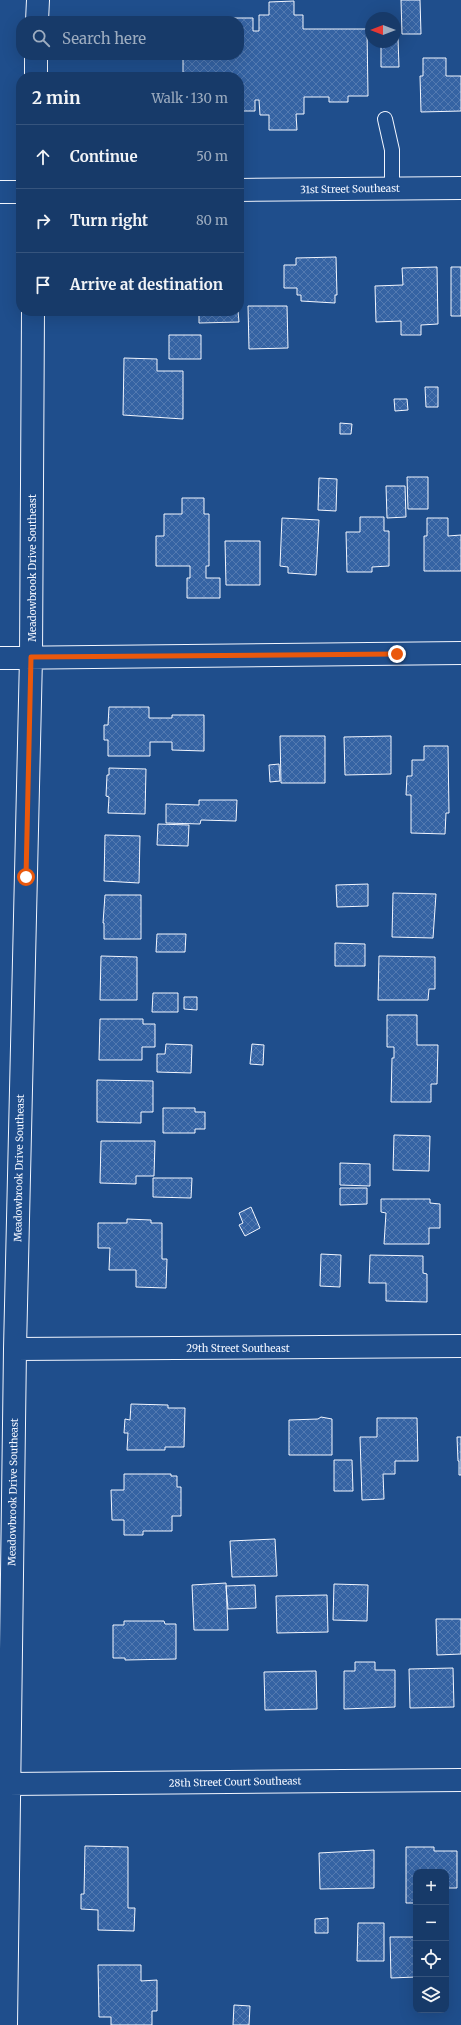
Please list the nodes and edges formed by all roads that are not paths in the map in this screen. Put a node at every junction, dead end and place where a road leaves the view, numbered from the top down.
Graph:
1 (38, 0) edge
2 (37, 16) edge
3 (36, 60) edge
4 (36, 72) edge
5 (385, 119) dead end
6 (461, 188) edge
7 (392, 189) junction
8 (244, 190) edge
9 (0, 192) edge
10 (16, 192) edge
11 (32, 316) edge
12 (461, 653) edge
13 (31, 657) junction
14 (0, 658) edge
15 (461, 1346) edge
16 (15, 1349) junction
17 (461, 1780) edge
18 (8, 1784) junction
19 (6, 2025) edge

1 - 2 street
3 - 4 street
5 - 7 lane
6 - 7 street, 31st Street Southeast
7 - 8 street, 31st Street Southeast
9 - 10 street
11 - 13 street, Meadowbrook Drive Southeast
12 - 13 street
13 - 14 street
13 - 16 street, Meadowbrook Drive Southeast
15 - 16 street, 29th Street Southeast
16 - 18 street, Meadowbrook Drive Southeast
17 - 18 street, 28th Street Court Southeast
18 - 19 street, Meadowbrook Drive Southeast

